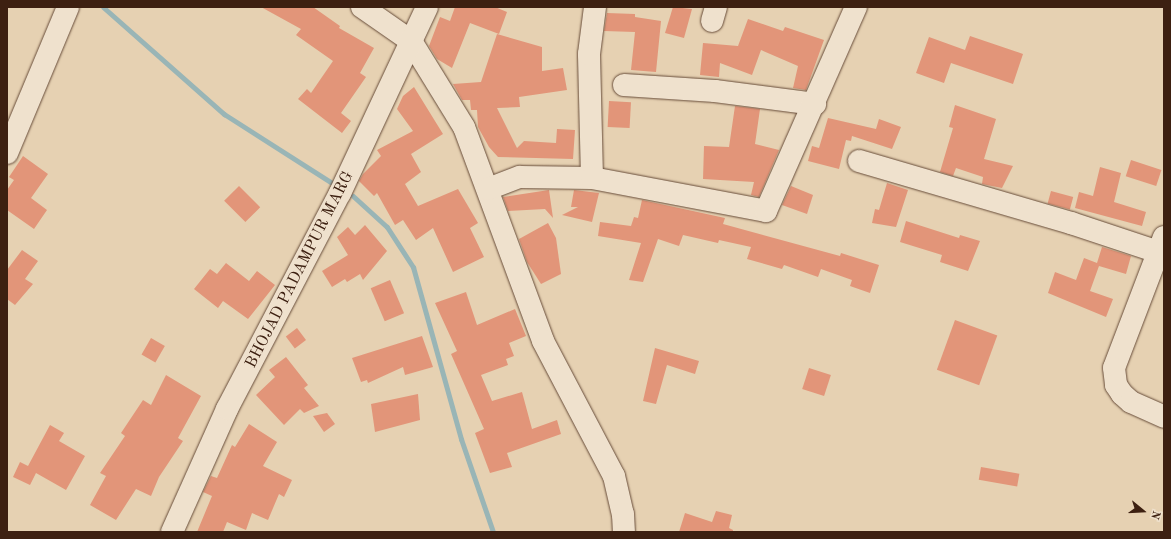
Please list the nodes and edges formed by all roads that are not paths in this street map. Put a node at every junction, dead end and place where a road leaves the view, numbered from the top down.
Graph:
1 (68, 7) edge
2 (362, 7) edge
3 (427, 7) edge
4 (595, 7) edge
5 (856, 7) edge
6 (411, 41) junction
7 (624, 85) dead end
8 (815, 104) junction
9 (7, 153) edge
10 (859, 161) dead end
11 (592, 178) junction
12 (488, 189) junction
13 (1161, 244) edge
14 (1164, 417) edge
15 (626, 531) edge
16 (172, 532) edge

1 - 9 street
2 - 6 street
3 - 6 street, BHOJAD PADAMPUR MARG
4 - 11 street
5 - 8 street
6 - 12 street
6 - 16 street, BHOJAD PADAMPUR MARG
7 - 8 street
8 - 11 street
10 - 13 street
11 - 12 street
12 - 15 street
13 - 14 street

